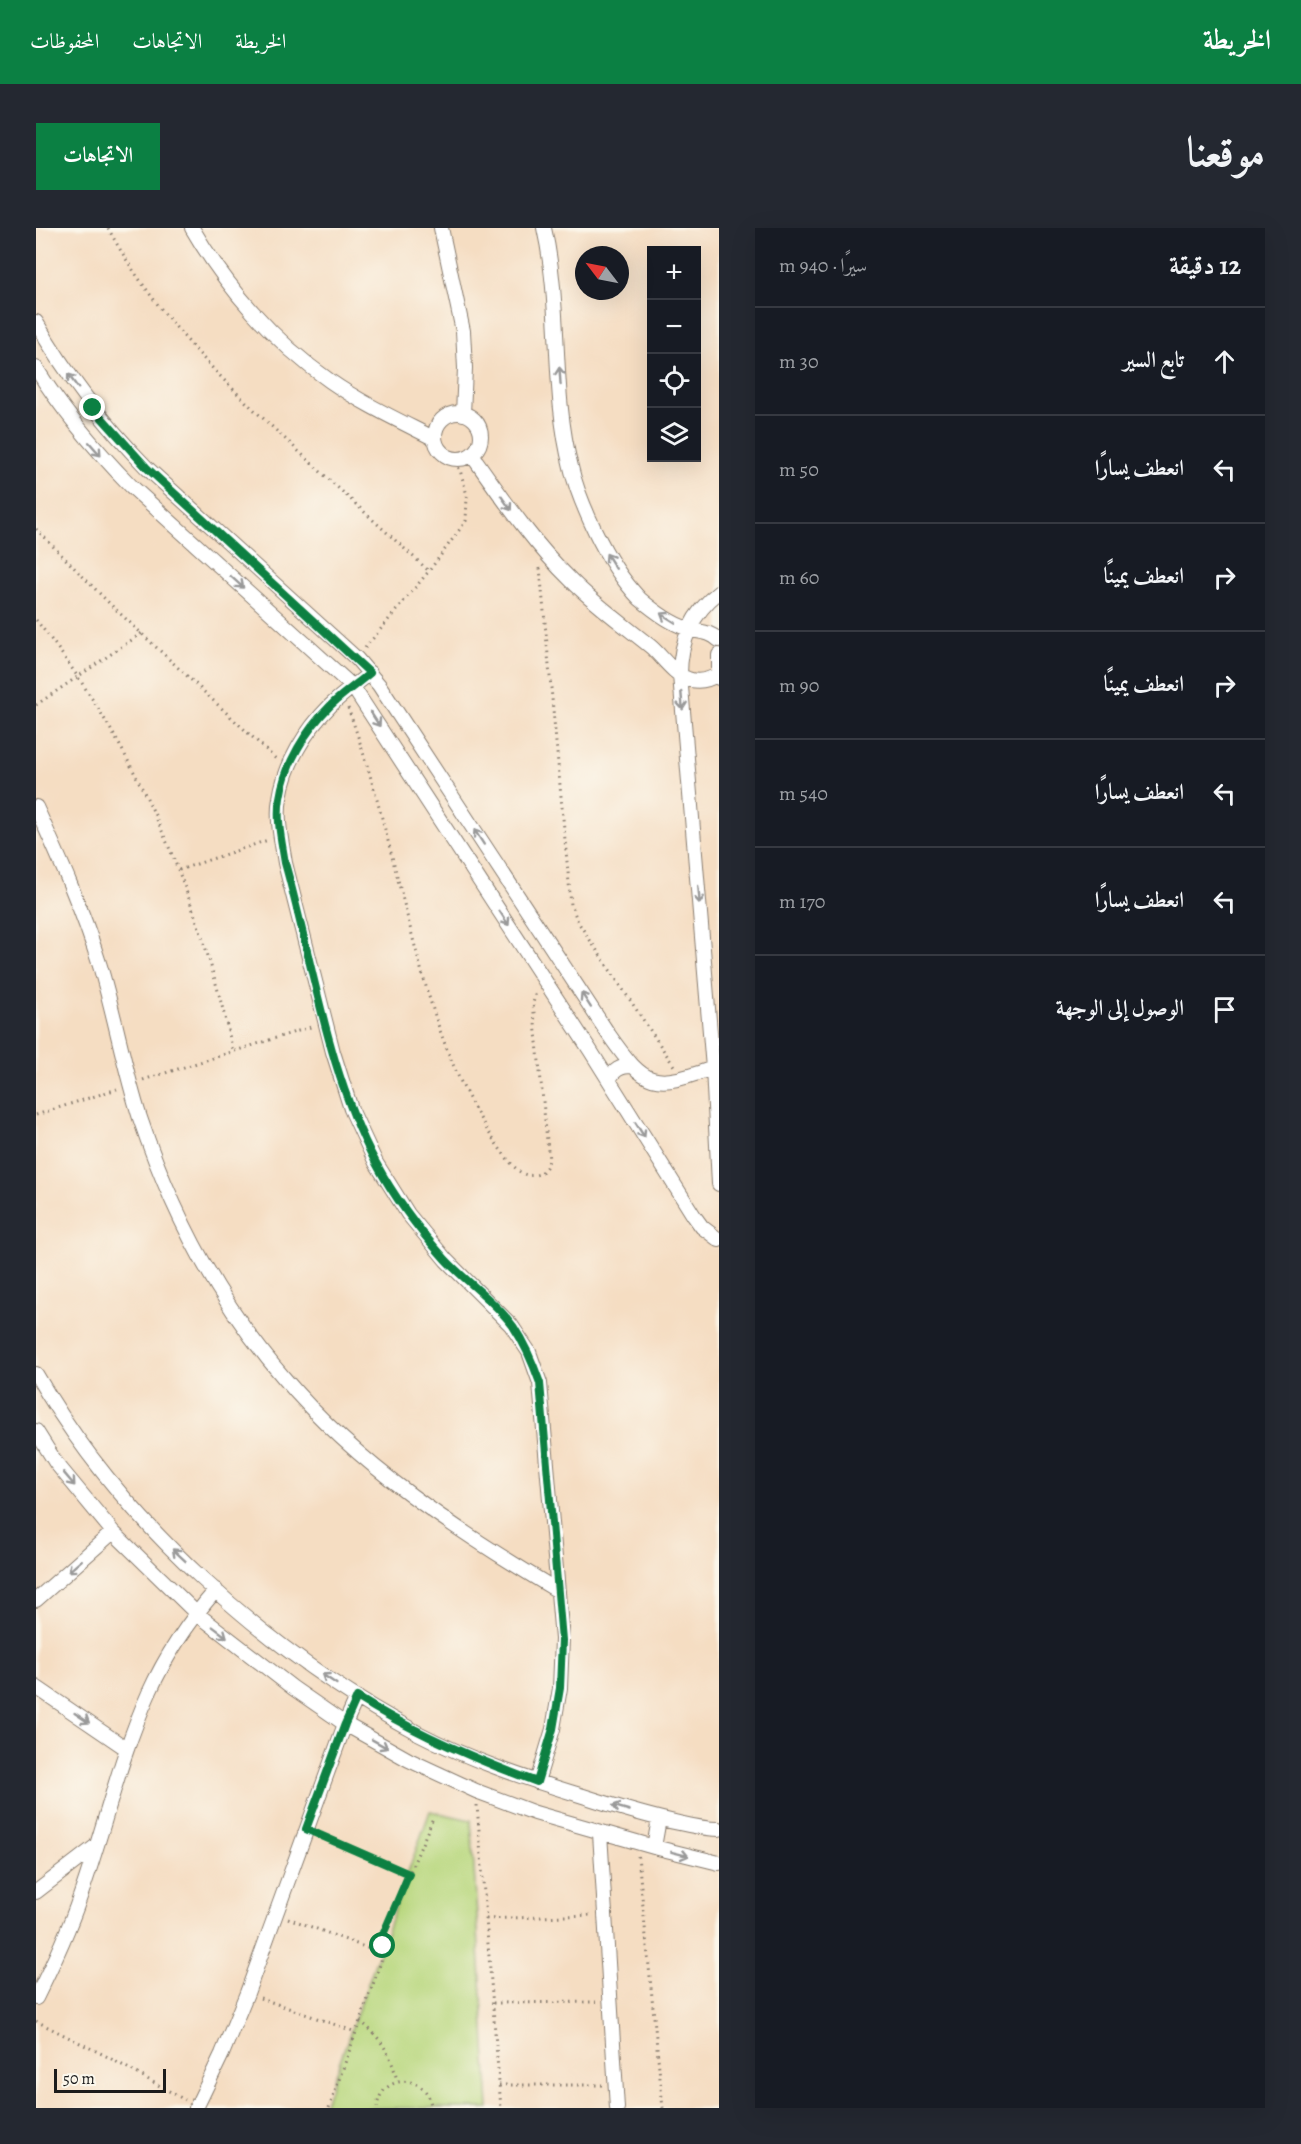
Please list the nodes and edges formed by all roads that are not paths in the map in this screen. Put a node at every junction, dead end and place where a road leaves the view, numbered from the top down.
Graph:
1 (192, 228) edge
2 (441, 228) edge
3 (544, 228) edge
4 (36, 322) edge
5 (36, 368) edge
6 (464, 414) junction
7 (435, 439) junction
8 (472, 455) junction
9 (719, 592) edge
10 (688, 629) junction
11 (719, 640) edge
12 (719, 655) edge
13 (370, 673) junction
14 (680, 675) junction
15 (719, 676) edge
16 (348, 691) junction
17 (36, 807) edge
18 (609, 1035) junction
19 (590, 1050) junction
20 (632, 1066) junction
21 (714, 1068) junction
22 (609, 1080) junction
23 (718, 1155) edge
24 (719, 1184) edge
25 (719, 1240) edge
26 (36, 1374) edge
27 (36, 1431) edge
28 (114, 1532) junction
29 (216, 1590) junction
30 (558, 1591) junction
31 (36, 1600) edge
32 (196, 1613) junction
33 (36, 1687) edge
34 (357, 1697) junction
35 (345, 1724) junction
36 (127, 1749) junction
37 (537, 1782) junction
38 (659, 1819) junction
39 (719, 1829) edge
40 (600, 1833) junction
41 (96, 1846) junction
42 (654, 1847) junction
43 (719, 1863) edge
44 (36, 1892) edge
45 (36, 1998) edge
46 (197, 2107) edge
47 (617, 2108) edge

1 - 7 street
2 - 6 street
10 -> 3 street
13 -> 4 street
5 -> 16 street
6 - 7 street
6 - 8 street
7 - 8 street
8 -> 14 street
9 - 10 street
10 - 11 street
10 - 14 street
12 - 15 street
13 - 16 street
18 -> 13 street
14 - 15 street
14 -> 21 street
16 -> 19 street
16 - 30 street
17 - 30 street
18 - 19 street
18 - 20 street
19 - 22 street
20 - 21 street
20 - 22 street
21 - 23 street
22 -> 25 street
23 - 24 street
29 -> 26 street
27 -> 28 street
28 -> 31 street
28 - 32 street
29 - 32 street
34 -> 29 street
30 - 37 street
32 -> 35 street
32 - 36 street
33 -> 36 street
34 - 35 street
34 - 37 street
35 -> 40 street
35 - 46 street
36 - 41 street
38 -> 37 street
38 - 39 street
38 - 42 street
40 - 42 street
40 - 47 street
41 - 44 street
41 - 45 street
42 -> 43 street

